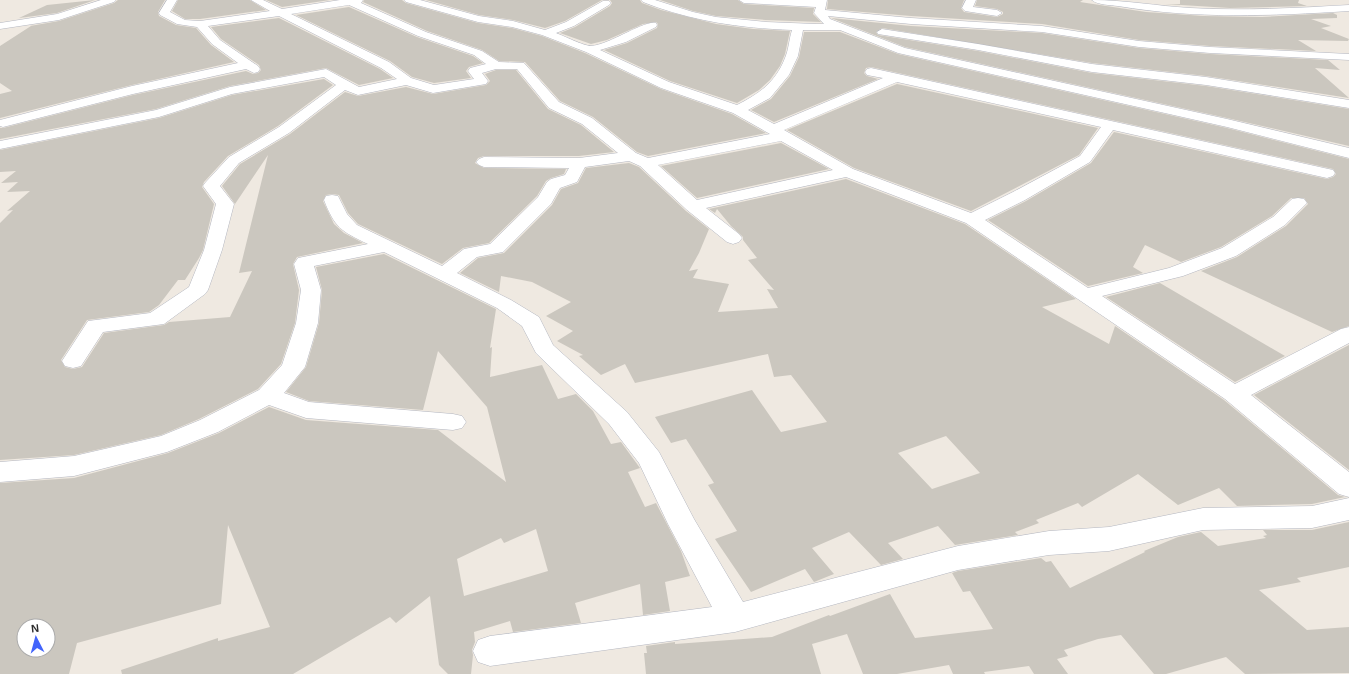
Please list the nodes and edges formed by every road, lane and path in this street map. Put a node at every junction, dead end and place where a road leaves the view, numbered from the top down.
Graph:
1 (111, 0) edge
2 (172, 0) edge
3 (256, 0) edge
4 (364, 0) edge
5 (646, 0) edge
6 (744, 0) edge
7 (967, 0) edge
8 (1096, 0) edge
9 (347, 1) edge
10 (423, 1) edge
11 (606, 3) dead end
12 (820, 6) edge
13 (1349, 8) edge
14 (281, 13) junction
15 (1009, 14) dead end
16 (200, 24) junction
17 (652, 25) dead end
18 (0, 26) edge
19 (798, 27) junction
20 (843, 28) junction
21 (546, 33) junction
22 (1106, 39) junction
23 (590, 50) junction
24 (1139, 56) dead end
25 (1349, 57) edge
26 (1153, 62) dead end
27 (247, 64) junction
28 (496, 65) junction
29 (871, 72) dead end
30 (895, 78) junction
31 (1186, 79) junction
32 (407, 81) junction
33 (273, 83) junction
34 (344, 85) junction
35 (1349, 104) edge
36 (738, 110) junction
37 (3, 123) dead end
38 (1110, 124) junction
39 (777, 133) junction
40 (0, 145) edge
41 (1349, 152) edge
42 (631, 156) junction
43 (484, 162) dead end
44 (579, 163) junction
45 (646, 163) junction
46 (847, 172) junction
47 (1327, 173) dead end
48 (332, 200) dead end
49 (1298, 202) dead end
50 (693, 206) junction
51 (972, 218) junction
52 (733, 238) dead end
53 (388, 246) junction
54 (444, 274) junction
55 (1087, 294) junction
56 (1349, 334) edge
57 (73, 360) dead end
58 (1234, 394) junction
59 (268, 396) junction
60 (453, 422) dead end
61 (0, 472) edge
62 (1349, 487) edge
63 (1349, 509) edge
64 (735, 618) junction
65 (490, 651) dead end

1 - 18 street
2 - 16 street
3 - 14 street
4 - 9 street
5 - 19 street
6 - 12 street
7 - 15 street
8 - 13 street
9 - 14 street
9 - 28 street
10 - 21 street
11 - 21 street
12 - 20 street
12 - 22 street
14 - 16 street
14 - 32 street
16 - 27 street
17 - 23 street
19 - 20 street
19 - 36 street
20 - 31 street
20 - 41 street
21 - 23 street
22 - 24 street
22 - 25 street
23 - 36 street
26 - 31 street
27 - 33 street
27 - 37 street
28 - 32 street
28 - 42 street
29 - 30 street
30 - 38 street
30 - 39 street
31 - 35 street
32 - 34 street
33 - 34 street
33 - 40 street
34 - 57 street
36 - 39 street
38 - 47 street
38 - 51 street
39 - 45 street
39 - 46 street
42 - 44 street
42 - 45 street
43 - 44 street
44 - 54 street
45 - 50 street
46 - 50 street
46 - 51 street
48 - 53 street
49 - 55 street
50 - 52 street
51 - 55 street
53 - 54 street
53 - 59 street
54 - 64 street
55 - 58 street
56 - 58 street
58 - 62 street
59 - 60 street
59 - 61 street
63 - 64 street
64 - 65 street

